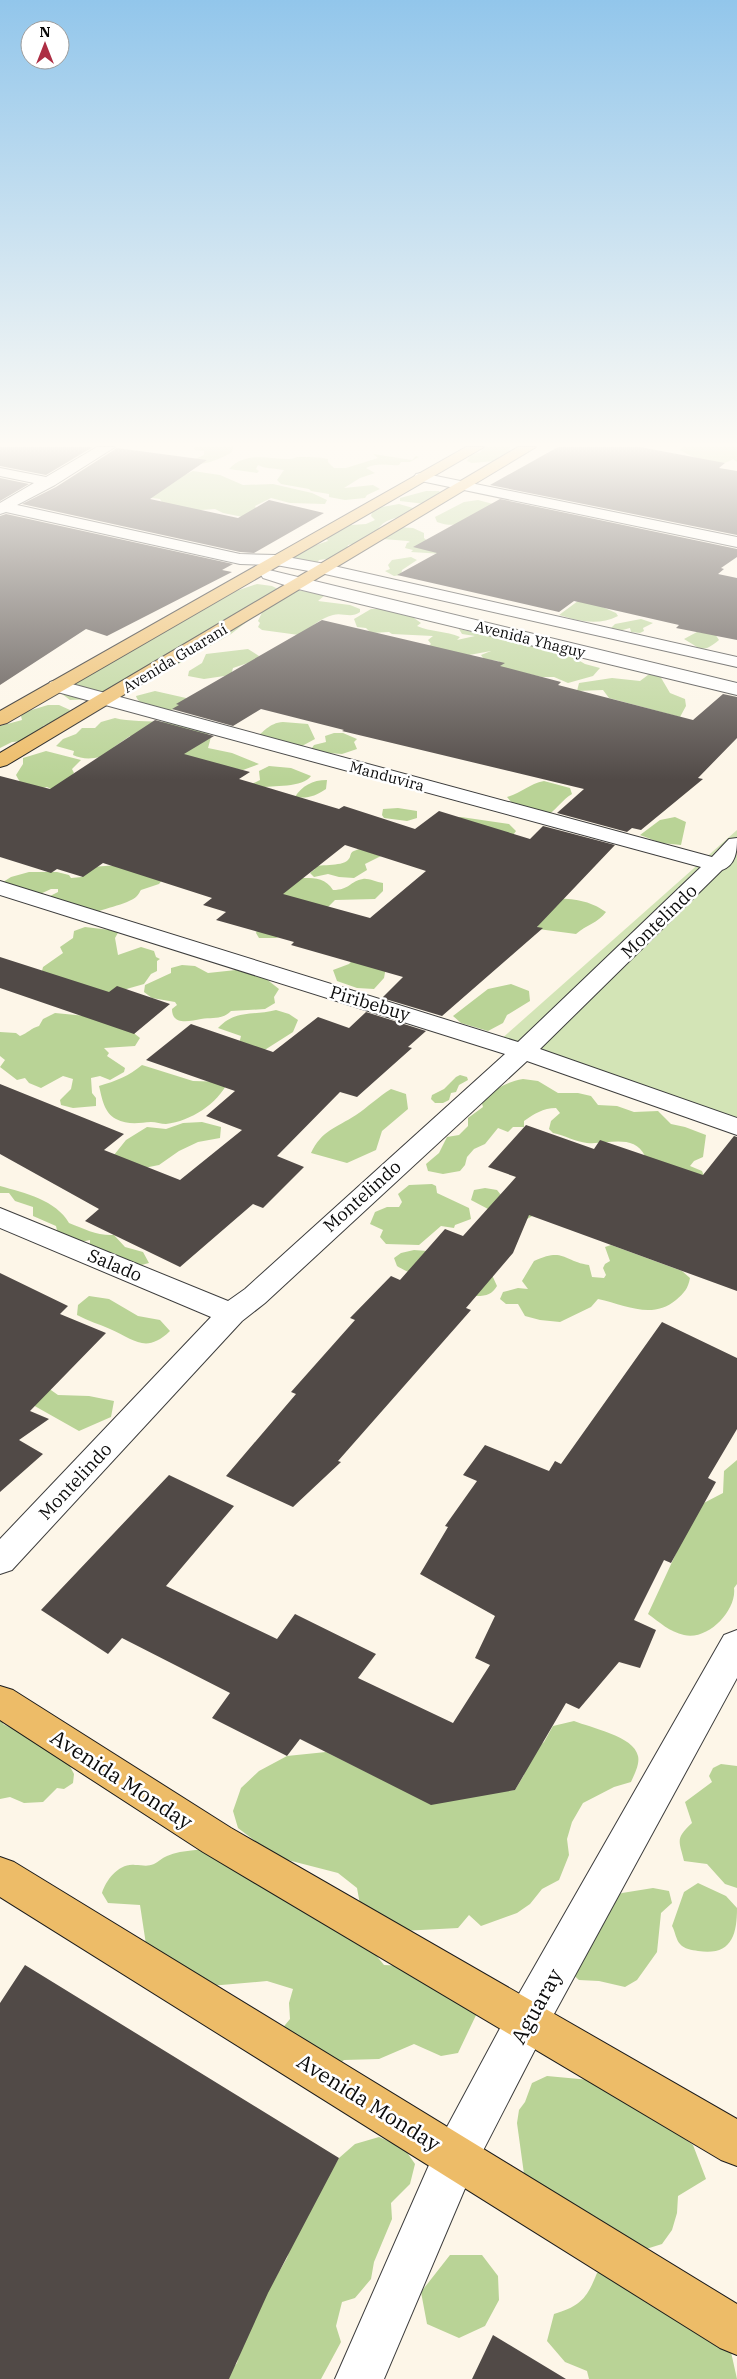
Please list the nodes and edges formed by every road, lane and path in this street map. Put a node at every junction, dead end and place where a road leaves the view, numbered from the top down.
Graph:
1 (235, 558) edge
2 (279, 558) edge
3 (343, 558) edge
4 (240, 559) junction
5 (276, 560) junction
6 (324, 569) junction
7 (256, 571) junction
8 (300, 584) junction
9 (737, 662) edge
10 (57, 686) junction
11 (737, 689) edge
12 (104, 700) junction
13 (0, 719) edge
14 (0, 761) edge
15 (737, 844) edge
16 (718, 865) junction
17 (0, 888) edge
18 (523, 1051) junction
19 (737, 1127) edge
20 (0, 1217) edge
21 (231, 1314) junction
22 (0, 1561) edge
23 (737, 1645) edge
24 (0, 1701) edge
25 (0, 1875) edge
26 (527, 2021) junction
27 (737, 2144) edge
28 (456, 2156) junction
29 (737, 2332) edge
30 (359, 2379) edge

1 - 4 street, Avenida Yhaguy
2 - 5 main road, Avenida Guaraní
3 - 6 main road, Avenida Guaraní
4 - 5 street, Avenida Yhaguy
4 - 7 street, Avenida Yhaguy
5 - 6 street, Avenida Yhaguy
5 - 7 main road, Avenida Guaraní
6 - 8 main road, Avenida Guaraní
6 - 9 street, Avenida Yhaguy
7 - 8 street, Avenida Yhaguy
7 - 10 main road, Avenida Guaraní
8 - 11 street, Avenida Yhaguy
8 - 12 main road, Avenida Guaraní
10 - 12 street, Manduvira
10 - 13 main road, Avenida Guaraní
12 - 14 main road, Avenida Guaraní
12 - 16 street, Manduvira
15 - 16 street, Montelindo
16 - 18 street, Montelindo
17 - 18 street, Piribebuy
18 - 19 street, Piribebuy
18 - 21 street, Montelindo
20 - 21 street, Salado
21 - 22 street, Montelindo
23 - 26 street, Aguaray
24 - 26 main road, Avenida Monday
25 - 28 main road, Avenida Monday
26 - 27 main road, Avenida Monday
26 - 28 street, Aguaray
28 - 29 main road, Avenida Monday
28 - 30 street, Aguaray

